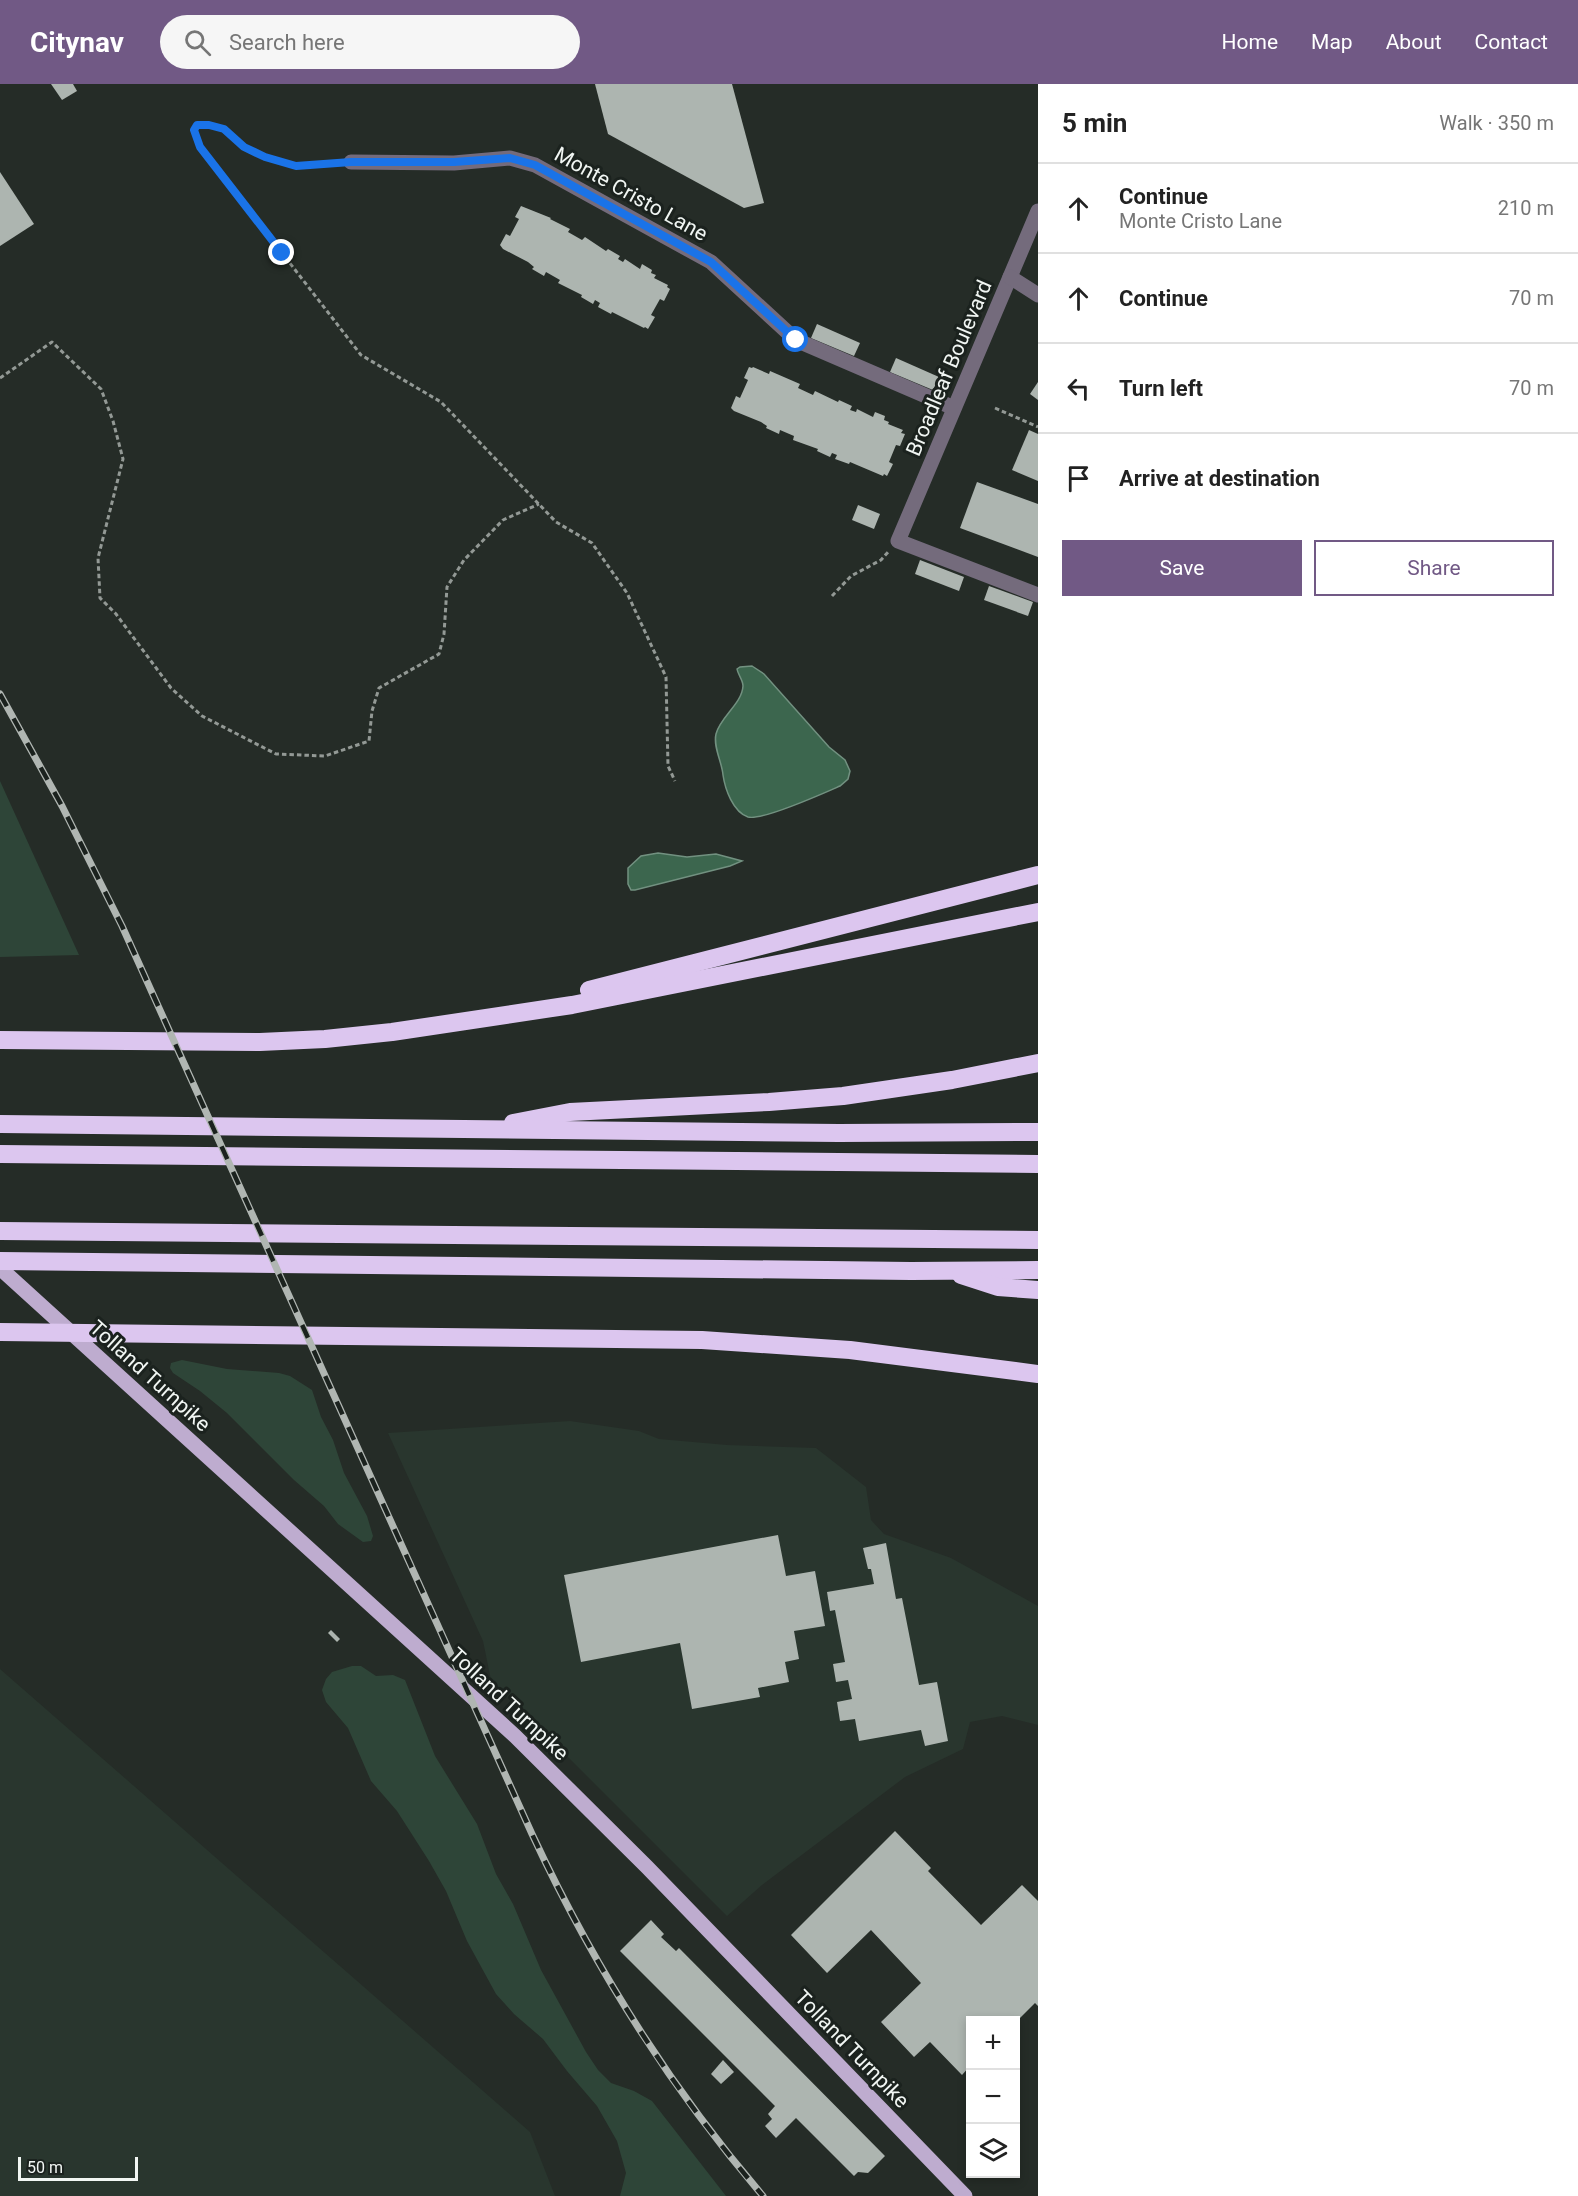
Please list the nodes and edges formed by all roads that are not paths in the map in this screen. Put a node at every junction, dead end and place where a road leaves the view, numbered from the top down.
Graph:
1 (351, 162) road end
2 (1038, 211) edge
3 (1010, 277) junction
4 (1038, 295) edge
5 (954, 408) junction
6 (1038, 595) edge
7 (1038, 875) edge
8 (1038, 912) edge
9 (509, 1013) junction
10 (0, 1040) edge
11 (1038, 1063) edge
12 (0, 1124) edge
13 (489, 1129) junction
14 (1038, 1132) edge
15 (0, 1154) edge
16 (1038, 1164) edge
17 (0, 1231) edge
18 (1038, 1240) edge
19 (0, 1261) edge
20 (0, 1268) edge
21 (1038, 1270) edge
22 (948, 1271) junction
23 (1038, 1290) edge
24 (0, 1332) edge
25 (1038, 1374) edge
26 (965, 2196) edge

1 - 5 street, Monte Cristo Lane
2 - 3 street, Broadleaf Boulevard
3 - 4 street
3 - 5 street, Broadleaf Boulevard
5 - 6 street, Broadleaf Boulevard
7 - 9 highway
8 - 9 highway
9 - 10 highway
11 - 13 highway
12 - 13 highway
13 - 14 highway
15 - 16 highway
17 - 18 highway
19 - 22 highway
20 - 26 main road, Tolland Turnpike
21 - 22 highway
22 - 23 highway
24 - 25 highway

